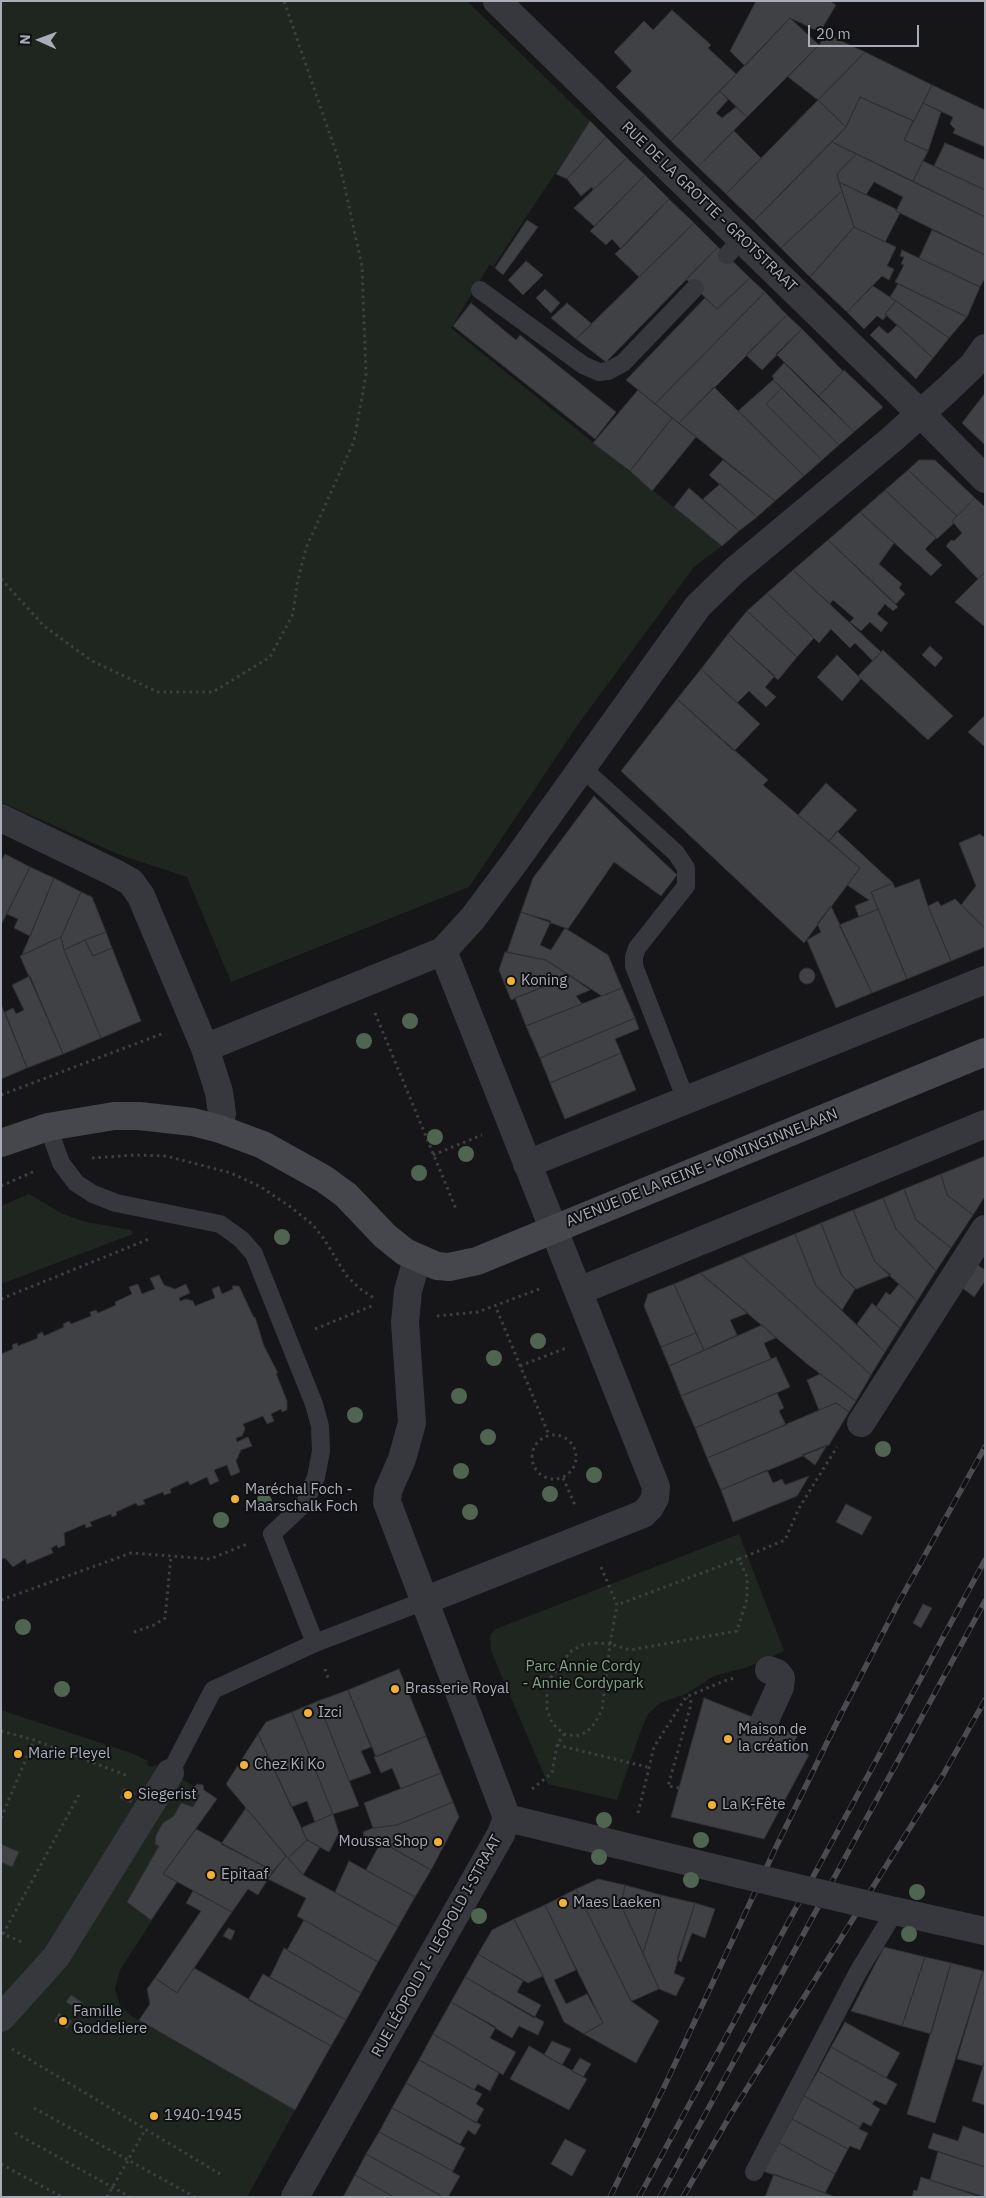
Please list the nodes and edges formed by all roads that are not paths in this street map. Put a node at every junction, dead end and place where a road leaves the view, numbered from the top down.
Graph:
1 (497, 1) edge
2 (695, 288) dead end
3 (480, 290) dead end
4 (985, 348) edge
5 (921, 414) junction
6 (985, 479) edge
7 (581, 767) junction
8 (1, 818) edge
9 (443, 951) junction
10 (985, 980) edge
11 (205, 1048) junction
12 (985, 1052) edge
13 (686, 1100) junction
14 (985, 1124) edge
15 (48, 1127) junction
16 (220, 1129) junction
17 (1, 1143) edge
18 (527, 1164) junction
19 (553, 1229) junction
20 (985, 1229) edge
21 (417, 1259) junction
22 (575, 1284) junction
23 (861, 1423) road end
24 (424, 1601) junction
25 (315, 1643) junction
26 (769, 1670) road end
27 (764, 1722) dead end
28 (165, 1782) joint
29 (507, 1818) junction
30 (895, 1911) junction
31 (985, 1931) edge
32 (1, 2018) edge
33 (754, 2172) dead end
34 (295, 2197) edge

1 - 5 street, RUE DE LA GROTTE - GROTSTRAAT
2 - 3 lane
4 - 5 street
5 - 6 street, RUE DE LA GROTTE - GROTSTRAAT
5 - 7 street
7 - 9 street
7 - 13 lane
8 - 11 street
9 - 11 street
9 - 18 street
10 - 13 street
11 - 16 street
12 - 19 main road, AVENUE DE LA REINE - KONINGINNELAAN
13 - 18 street
14 - 22 street
15 - 16 main road, AVENUE DE LA REINE - KONINGINNELAAN
15 - 17 main road, AVENUE DE LA REINE - KONINGINNELAAN
15 - 25 lane
16 - 21 main road, AVENUE DE LA REINE - KONINGINNELAAN
18 - 19 street
19 - 21 main road, AVENUE DE LA REINE - KONINGINNELAAN
19 - 22 street
20 - 23 street
21 - 24 street, RUE LÉOPOLD I - LEOPOLD I-STRAAT
22 - 24 street
24 - 25 lane
24 - 29 street, RUE LÉOPOLD I - LEOPOLD I-STRAAT
25 - 28 lane
26 - 27 street
28 - 32 street
29 - 30 street, bridge
29 - 34 street, RUE LÉOPOLD I - LEOPOLD I-STRAAT
30 - 31 street
30 - 33 lane

